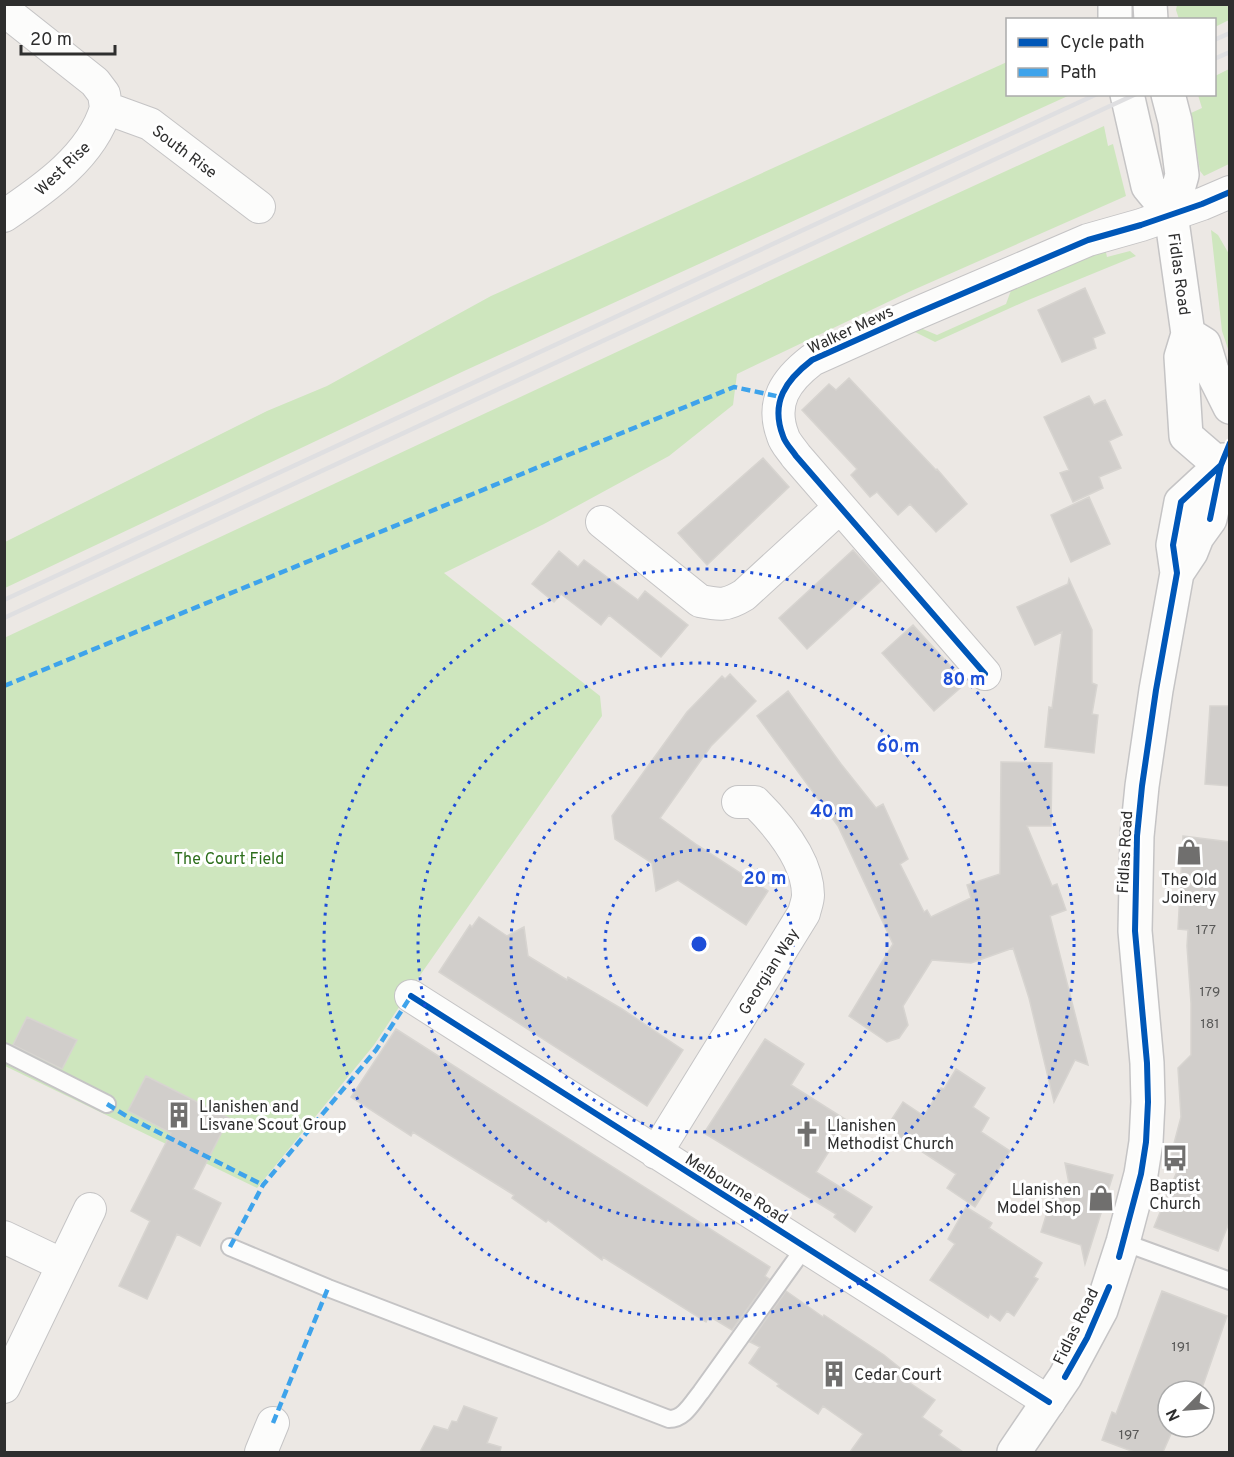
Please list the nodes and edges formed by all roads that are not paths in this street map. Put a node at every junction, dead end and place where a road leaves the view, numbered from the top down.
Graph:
1 (4, 10) edge
2 (1127, 96) edge
3 (1169, 96) edge
4 (106, 108) junction
5 (1230, 192) edge
6 (259, 207) dead end
7 (1171, 214) junction
8 (4, 216) edge
9 (1188, 334) junction
10 (1230, 407) edge
11 (1227, 461) edge
12 (840, 507) junction
13 (602, 522) dead end
14 (985, 674) dead end
15 (738, 802) dead end
16 (411, 996) dead end
17 (4, 1053) edge
18 (107, 1104) dead end
19 (656, 1153) junction
20 (90, 1209) dead end
21 (4, 1237) edge
22 (1124, 1242) junction
23 (805, 1247) junction
24 (230, 1248) dead end
25 (63, 1266) junction
26 (1230, 1281) edge
27 (4, 1387) edge
28 (1049, 1402) junction
29 (273, 1423) dead end
30 (261, 1452) edge
31 (1014, 1452) edge

1 - 4 street
2 - 7 street, Fidlas Road
3 - 7 street, Fidlas Road
4 - 6 street, South Rise
4 - 8 street, West Rise
5 - 7 street, Walker Mews
7 - 9 street, Fidlas Road
7 - 12 street, Walker Mews
9 - 10 street, Fidlas Road
9 - 11 street, Fidlas Road
11 - 22 street, Fidlas Road
12 - 13 street
12 - 14 street, Walker Mews
15 - 19 street, Georgian Way
16 - 19 street, Melbourne Road
17 - 18 lane
19 - 23 street, Melbourne Road
20 - 25 street
21 - 25 street
22 - 26 lane
22 - 28 street, Fidlas Road
23 - 24 lane
23 - 28 street, Melbourne Road
25 - 27 street
28 - 31 street, Fidlas Road
29 - 30 street

